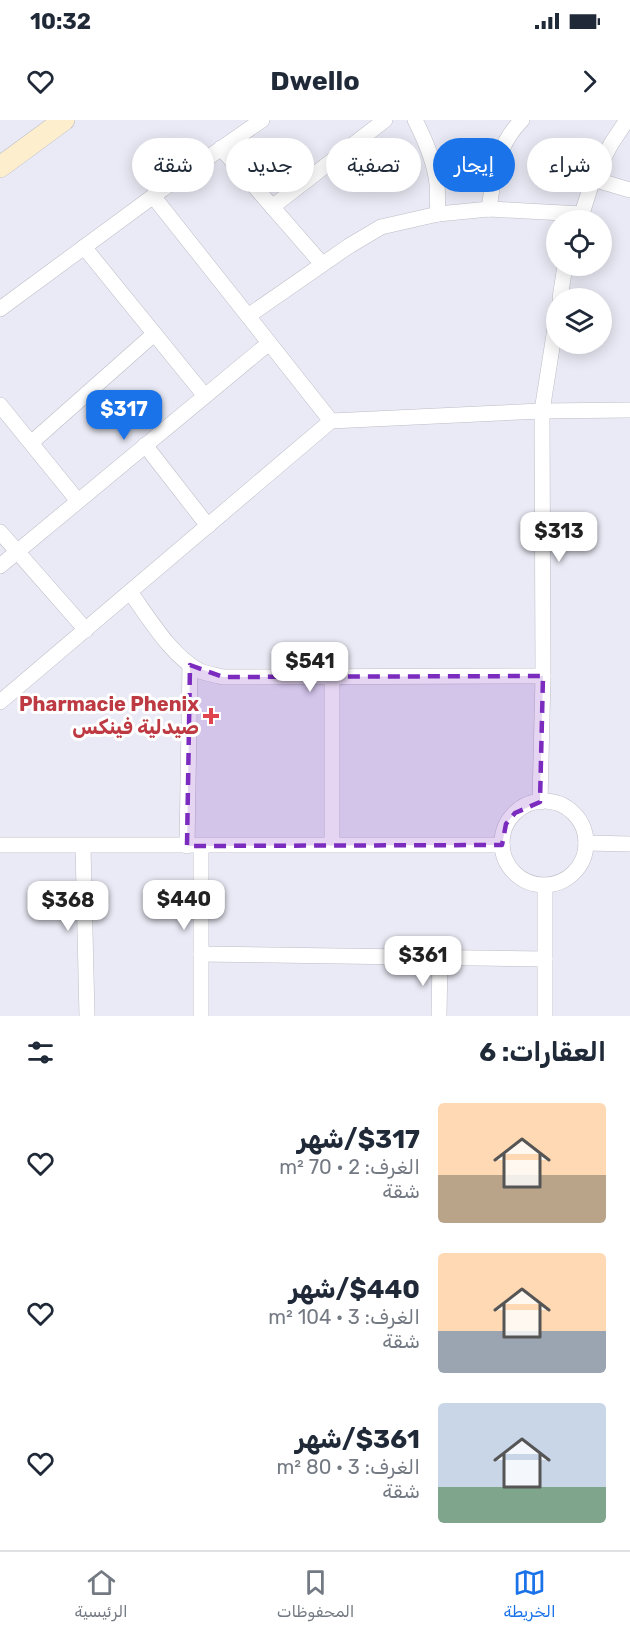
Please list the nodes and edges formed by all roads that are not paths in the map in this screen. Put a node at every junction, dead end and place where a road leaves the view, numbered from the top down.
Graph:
1 (64, 120) edge
2 (262, 120) edge
3 (385, 120) edge
4 (415, 120) edge
5 (522, 120) edge
6 (627, 120) edge
7 (612, 144) edge
8 (221, 148) junction
9 (0, 167) edge
10 (612, 185) edge
11 (630, 190) edge
12 (589, 192) edge
13 (153, 196) junction
14 (272, 207) junction
15 (489, 209) junction
16 (583, 210) edge
17 (438, 214) junction
18 (546, 214) edge
19 (84, 247) junction
20 (322, 264) junction
21 (0, 309) edge
22 (248, 316) junction
23 (154, 334) junction
24 (269, 343) junction
25 (551, 354) edge
26 (205, 396) junction
27 (0, 405) edge
28 (630, 410) edge
29 (542, 411) junction
30 (331, 421) junction
31 (31, 443) junction
32 (145, 446) junction
33 (78, 501) junction
34 (208, 526) junction
35 (0, 531) edge
36 (17, 551) junction
37 (0, 566) edge
38 (130, 592) junction
39 (86, 630) junction
40 (190, 665) junction
41 (543, 676) junction
42 (332, 677) junction
43 (0, 702) edge
44 (540, 802) junction
45 (586, 843) junction
46 (332, 844) junction
47 (630, 844) edge
48 (0, 845) edge
49 (502, 845) junction
50 (83, 846) junction
51 (194, 846) junction
52 (545, 886) junction
53 (201, 954) junction
54 (440, 958) junction
55 (545, 959) junction
56 (87, 1016) edge
57 (201, 1016) edge
58 (439, 1016) edge
59 (545, 1016) edge

1 - 9 street
2 - 8 street
3 - 14 street
4 - 17 street
5 - 15 street
6 - 7 street
8 - 13 street
8 - 14 street
10 - 11 street
12 - 16 street
13 - 19 street
13 - 22 street
14 - 20 street
15 - 17 street
15 - 18 street
17 - 20 street
19 - 21 street
19 - 23 street
20 - 22 street
22 - 24 street
23 - 26 street
23 - 31 street
24 - 26 street
24 - 30 street
25 - 29 street
26 - 32 street
27 - 31 street
28 - 29 street
29 - 30 street
29 - 41 street
30 - 34 street
31 - 33 street
32 - 33 street
32 - 34 street
33 - 36 street
34 - 38 street
35 - 36 street
36 - 37 street
36 - 39 street
38 - 39 street
38 - 40 street
39 - 43 street
40 - 42 street
40 - 51 street
41 - 42 street
41 - 44 street
42 - 46 street
44 - 45 street
44 - 49 street
45 - 47 street
45 - 52 street
46 - 49 street
46 - 51 street
48 - 50 street
49 - 52 street
50 - 51 street
50 - 56 street
51 - 53 street
52 - 55 street
53 - 54 street
53 - 57 street
54 - 55 street
54 - 58 street
55 - 59 street

